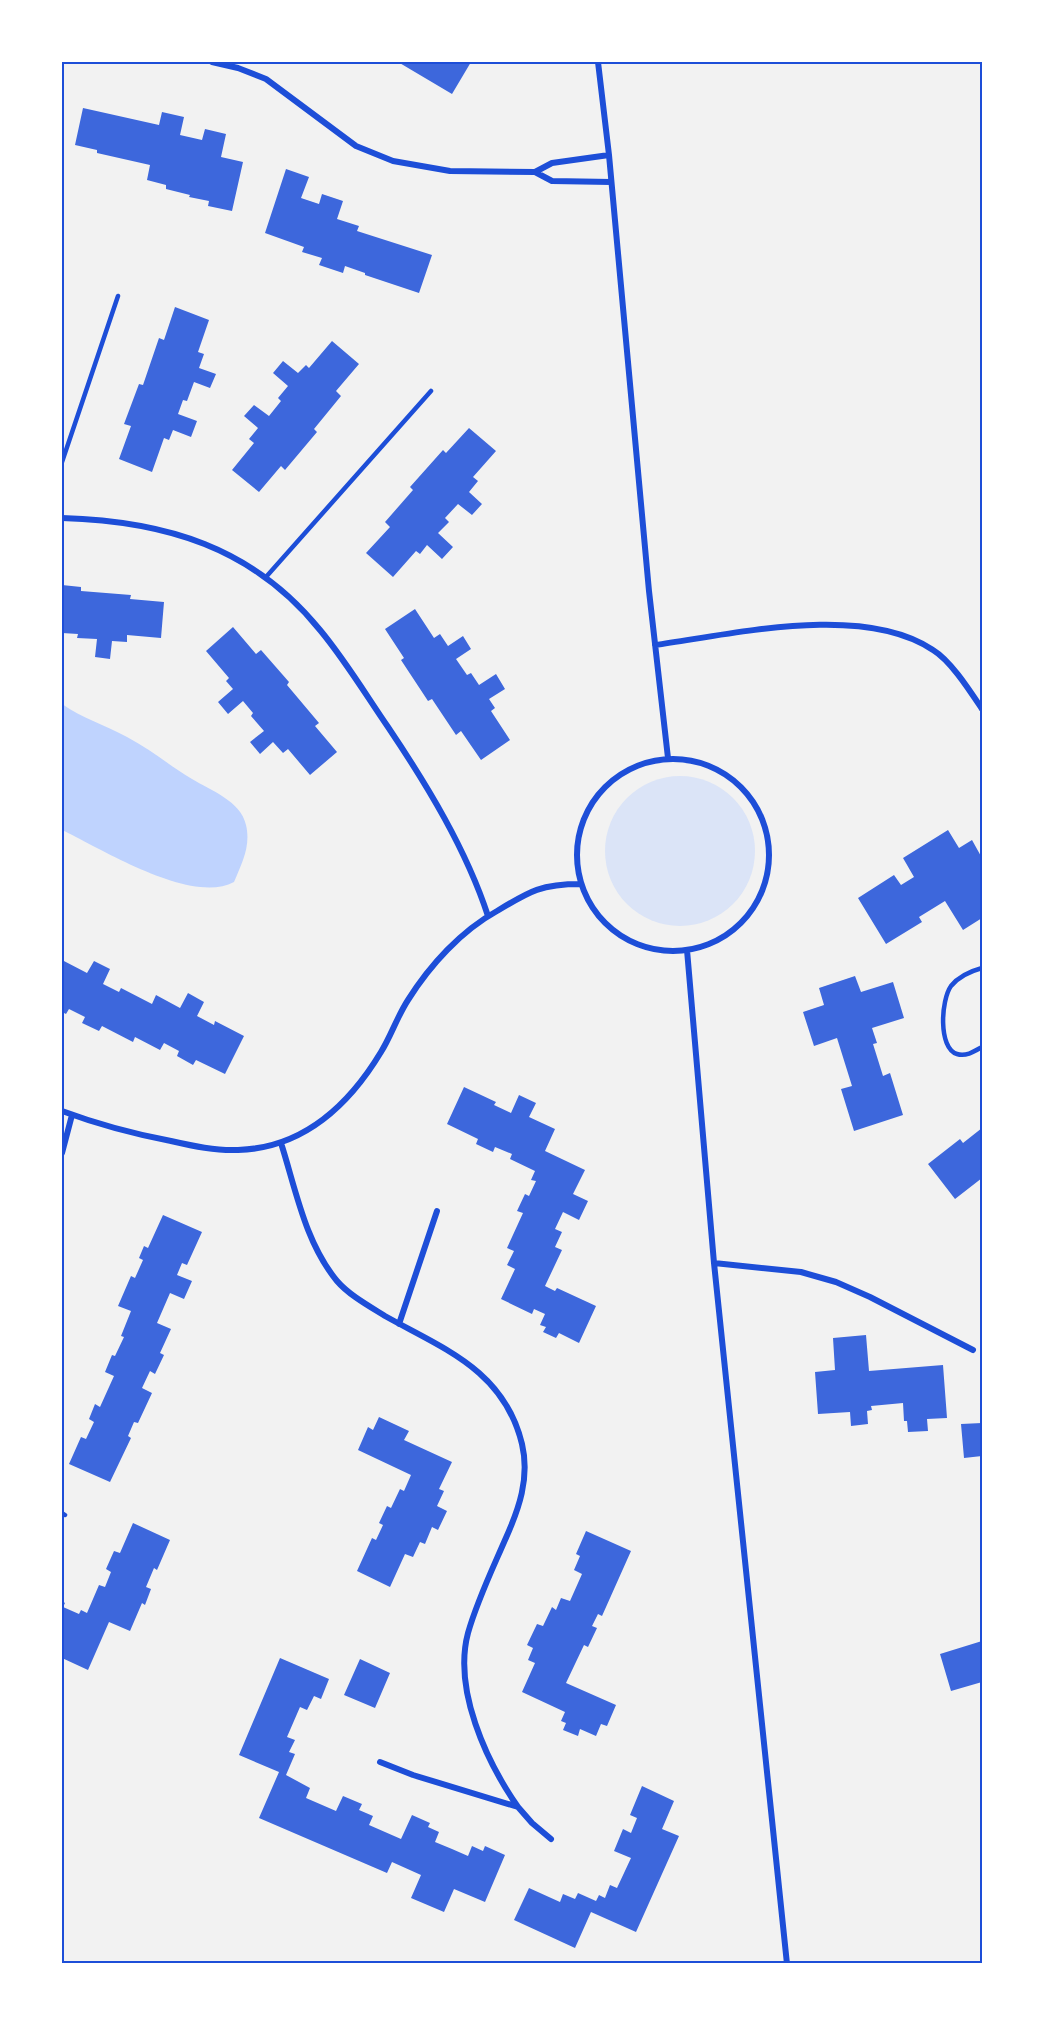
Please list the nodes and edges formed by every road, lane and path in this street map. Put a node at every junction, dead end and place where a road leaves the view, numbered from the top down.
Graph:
1 (212, 62) edge
2 (598, 62) edge
3 (609, 155) junction
4 (535, 172) junction
5 (610, 182) junction
6 (118, 296) dead end
7 (431, 392) dead end
8 (62, 462) edge
9 (62, 518) edge
10 (266, 577) junction
11 (655, 645) junction
12 (982, 709) edge
13 (668, 758) junction
14 (581, 884) junction
15 (488, 916) junction
16 (687, 950) junction
17 (982, 968) edge
18 (982, 1047) edge
19 (62, 1111) edge
20 (72, 1115) junction
21 (281, 1143) junction
22 (62, 1153) edge
23 (437, 1211) dead end
24 (714, 1263) junction
25 (399, 1324) junction
26 (973, 1350) dead end
27 (381, 1762) dead end
28 (518, 1807) junction
29 (551, 1839) dead end
30 (787, 1964) edge

1 - 4 street
2 - 3 street
3 - 4 street
3 - 5 street
4 - 5 street
5 - 11 street
6 - 8 lane
7 - 10 lane
9 - 10 street
10 - 15 street
11 - 12 street
11 - 13 street
13 - 14 street
13 - 16 street
14 - 15 street
14 - 16 street
15 - 21 street
16 - 24 street
17 - 18 lane
19 - 20 street
20 - 21 street
20 - 22 street
21 - 25 street
23 - 25 street
24 - 26 street
24 - 30 street
25 - 28 street
27 - 28 street
28 - 29 street

